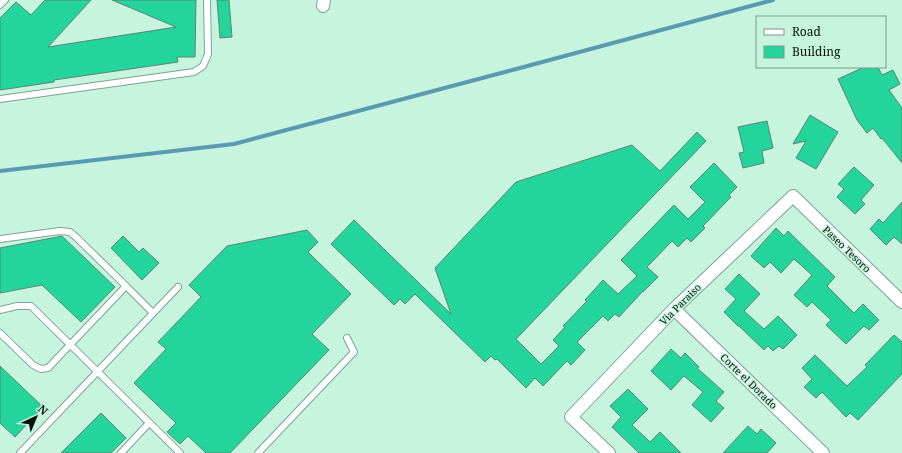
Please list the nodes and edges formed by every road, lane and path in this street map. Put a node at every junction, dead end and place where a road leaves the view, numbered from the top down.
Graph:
1 (5, 0) edge
2 (207, 0) edge
3 (0, 5) edge
4 (0, 99) edge
5 (793, 196) joint
6 (0, 239) edge
7 (126, 286) junction
8 (178, 287) dead end
9 (902, 302) edge
10 (674, 309) junction
11 (0, 310) edge
12 (153, 313) junction
13 (0, 333) edge
14 (347, 338) dead end
15 (70, 344) junction
16 (97, 372) junction
17 (150, 423) junction
18 (178, 452) edge
19 (20, 453) edge
20 (120, 453) edge
21 (258, 453) edge
22 (609, 453) edge
23 (823, 453) edge

1 - 3 lane
2 - 4 lane
5 - 9 street, Paseo Tesoro
5 - 10 street, Via Paraiso
6 - 7 lane
7 - 12 lane
7 - 15 lane
8 - 12 lane
10 - 22 street, Via Paraiso
10 - 23 street, Corte el Dorado
11 - 15 lane
12 - 16 lane
13 - 15 lane
14 - 21 lane
15 - 16 lane
16 - 17 lane
16 - 19 lane
17 - 18 lane
17 - 20 lane

